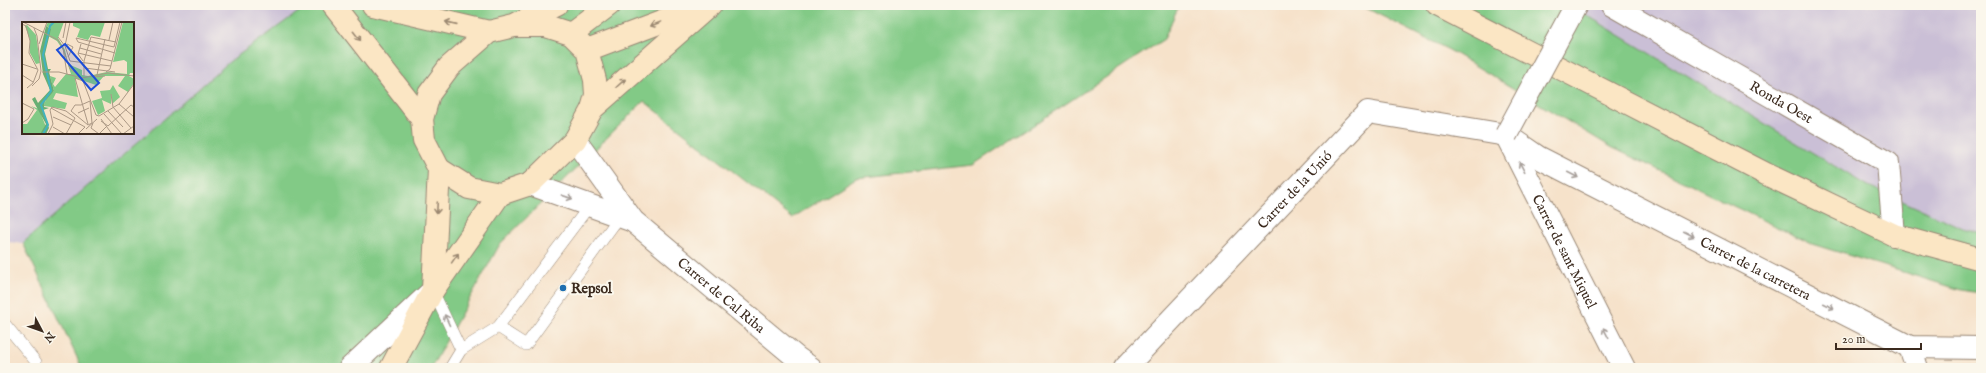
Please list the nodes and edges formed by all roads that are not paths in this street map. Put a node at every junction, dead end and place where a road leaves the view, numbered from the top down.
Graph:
1 (333, 5) edge
2 (373, 5) edge
3 (556, 5) edge
4 (609, 5) edge
5 (706, 5) edge
6 (710, 5) edge
7 (1437, 5) edge
8 (1576, 5) edge
9 (1612, 5) edge
10 (514, 26) junction
11 (489, 32) junction
12 (571, 34) junction
13 (587, 50) junction
14 (592, 109) junction
15 (422, 119) junction
16 (1506, 135) junction
17 (574, 140) junction
18 (1538, 157) joint
19 (439, 169) junction
20 (530, 184) junction
21 (500, 194) junction
22 (590, 205) junction
23 (627, 218) junction
24 (1894, 235) junction
25 (1981, 259) edge
26 (433, 290) junction
27 (5, 324) edge
28 (498, 327) junction
29 (1910, 347) junction
30 (1981, 348) edge
31 (461, 350) junction
32 (798, 365) edge
33 (37, 368) edge
34 (350, 368) edge
35 (391, 368) edge
36 (450, 368) edge
37 (1124, 368) edge
38 (1624, 368) edge
39 (1917, 368) edge

1 -> 15 street
11 -> 2 street
3 - 10 street
4 - 12 street
5 -> 13 street
14 -> 6 street
7 - 24 street
8 - 16 street, bridge
9 - 24 street, Ronda Oest
10 - 11 street
10 - 12 street
11 - 15 street
12 - 13 street
13 - 14 street
14 - 17 street
15 - 19 street
16 - 18 street, Carrer de la Unió
16 - 37 street, Carrer de la Unió
38 -> 16 street, Carrer de sant Miquel
17 - 20 street
17 - 23 street, Carrer de Cal Riba
18 -> 29 street, Carrer de la carretera
19 - 21 street
19 -> 26 street
20 - 21 street
20 -> 22 street, Carrer de Cal Riba
26 -> 21 street
22 - 23 street, Carrer de Cal Riba
22 - 28 lane
23 - 28 lane
23 - 32 street, Carrer de Cal Riba
24 - 25 street
31 -> 26 lane
26 - 34 street
26 - 35 street
27 - 33 lane
28 - 31 lane
29 - 30 street, Carrer de la carretera
29 - 39 street
31 - 36 lane

